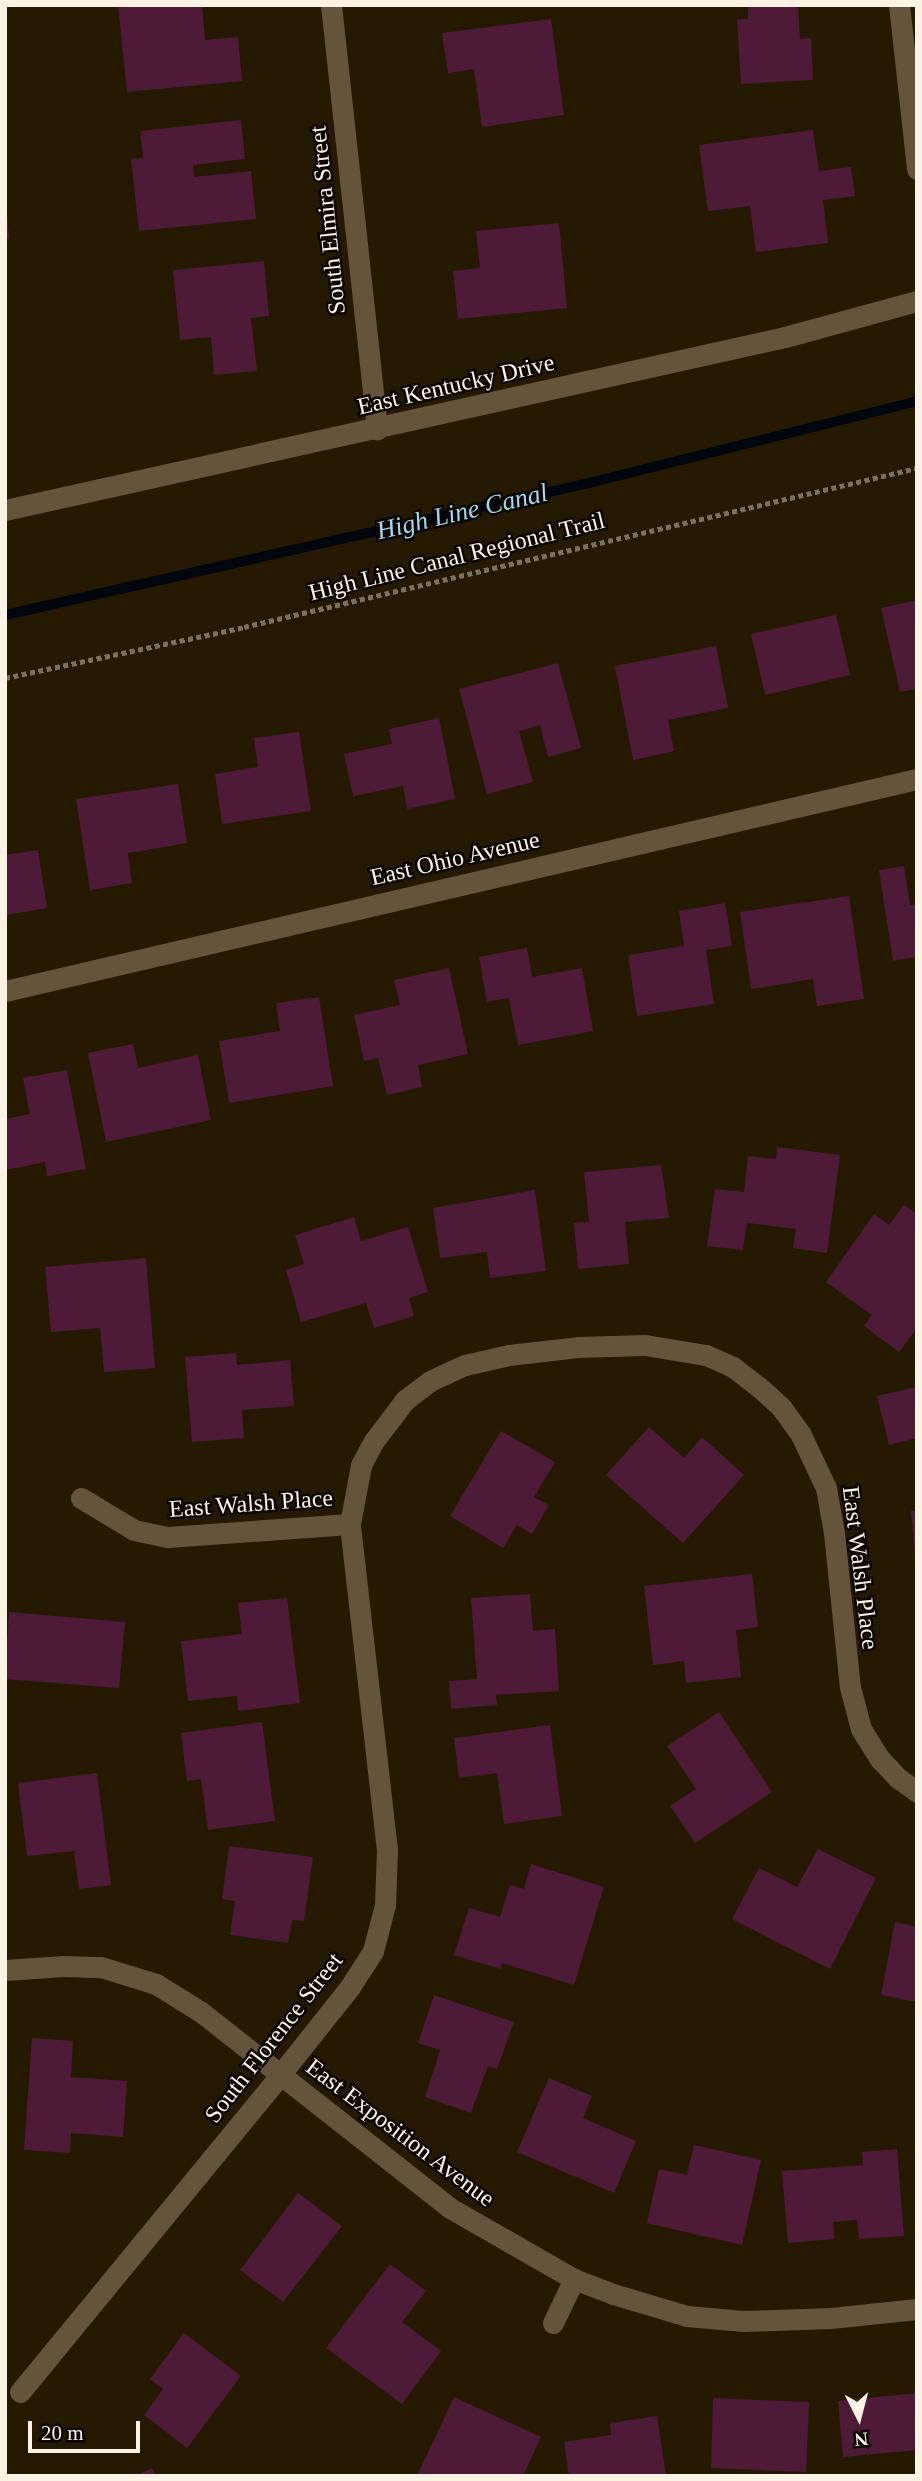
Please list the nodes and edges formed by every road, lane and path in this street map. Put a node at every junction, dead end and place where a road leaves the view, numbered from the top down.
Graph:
1 (331, 5) edge
2 (899, 5) edge
3 (917, 169) edge
4 (917, 300) edge
5 (377, 430) junction
6 (917, 468) edge
7 (5, 510) edge
8 (5, 678) edge
9 (917, 779) edge
10 (5, 991) edge
11 (81, 1498) dead end
12 (350, 1524) junction
13 (917, 1791) edge
14 (5, 1970) edge
15 (280, 2075) junction
16 (574, 2279) junction
17 (917, 2309) edge
18 (553, 2323) dead end
19 (20, 2392) dead end

1 - 5 street, South Elmira Street
2 - 3 street
4 - 5 street, East Kentucky Drive
5 - 7 street, East Kentucky Drive
6 - 8 path, High Line Canal Regional Trail
9 - 10 street, East Ohio Avenue
11 - 12 street, East Walsh Place
12 - 13 street, East Walsh Place
12 - 15 street, South Florence Street
14 - 15 street, East Exposition Avenue
15 - 16 street, East Exposition Avenue
15 - 19 street, South Florence Street
16 - 17 street, East Exposition Avenue
16 - 18 street

